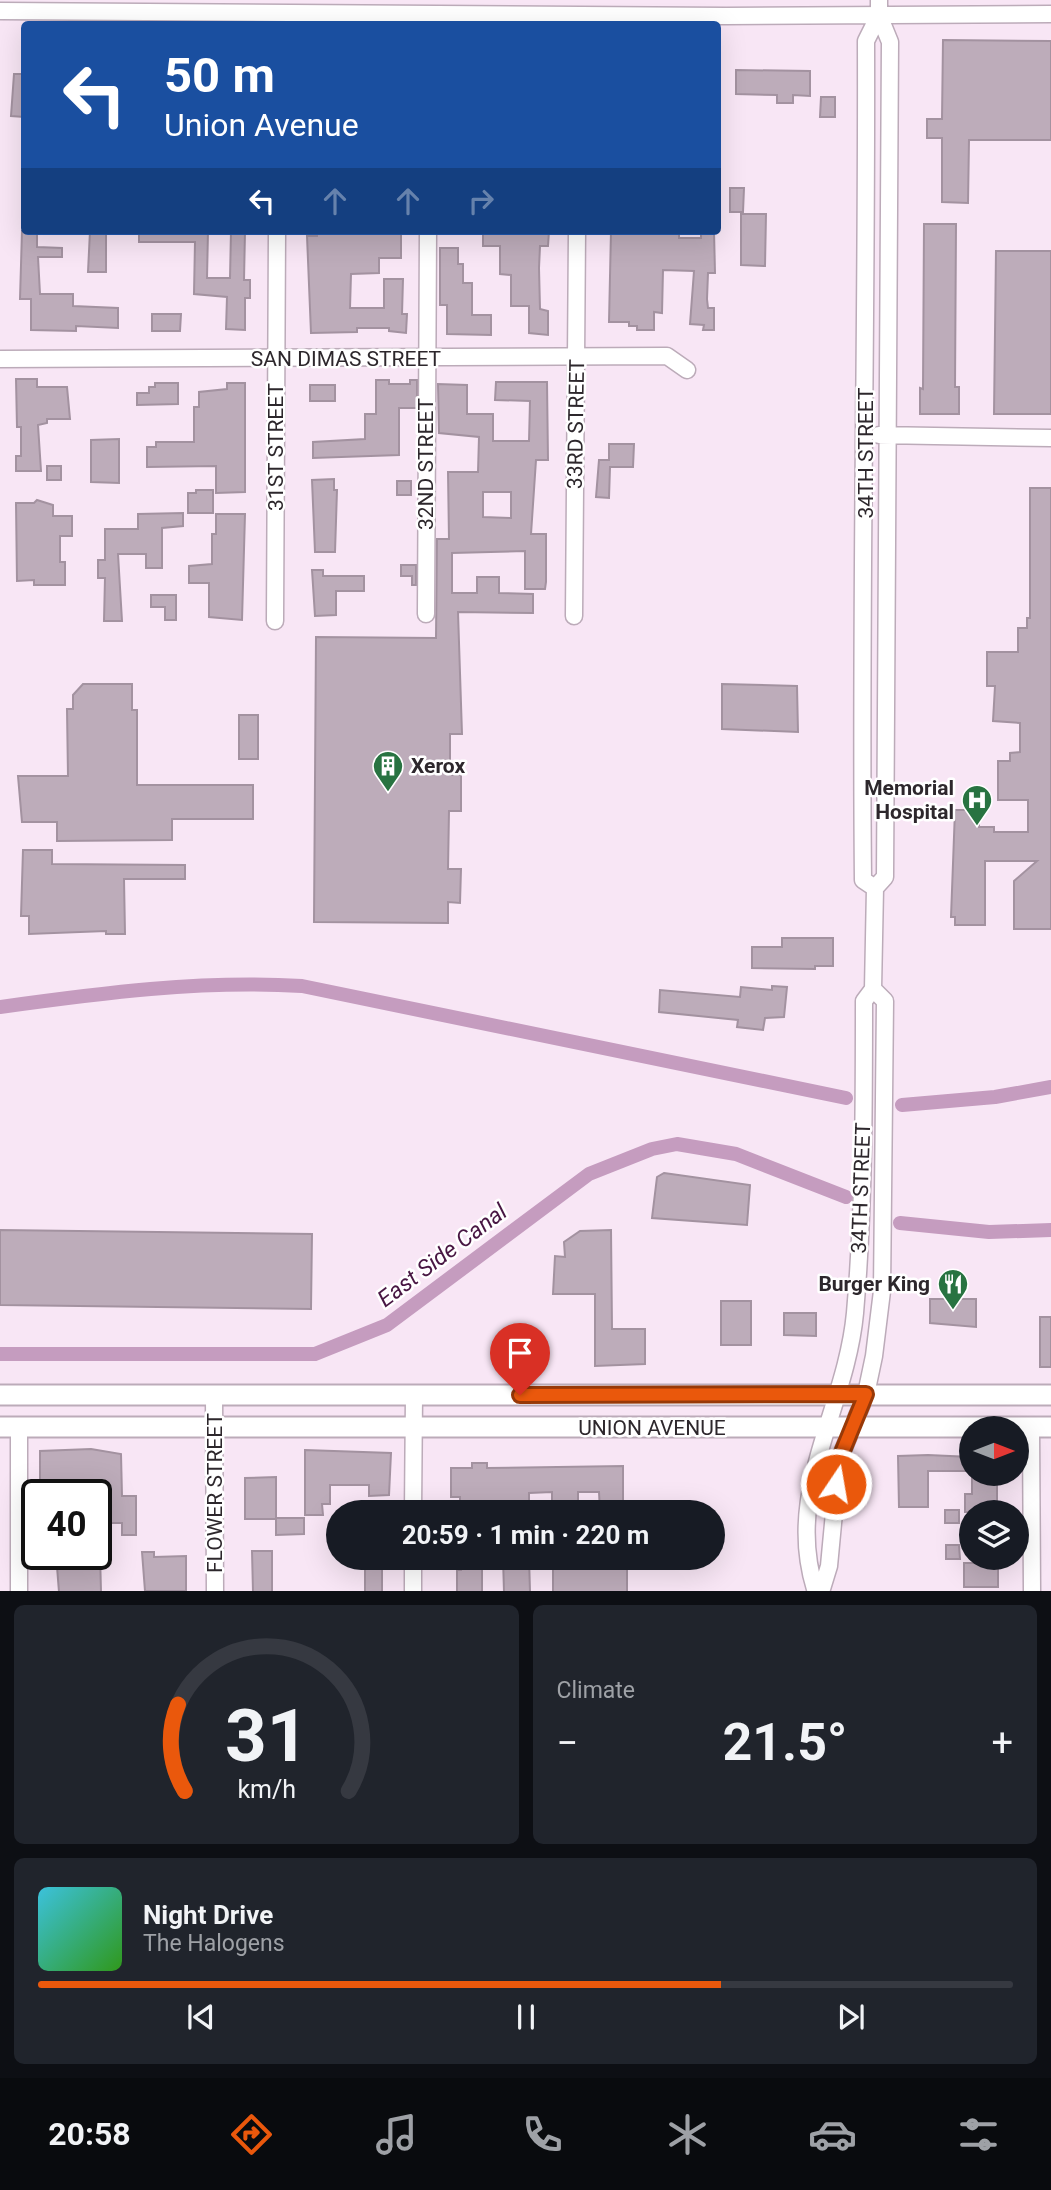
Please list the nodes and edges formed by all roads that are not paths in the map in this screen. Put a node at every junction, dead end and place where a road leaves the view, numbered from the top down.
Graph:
1 (879, 8) edge
2 (0, 11) edge
3 (278, 13) edge
4 (429, 13) edge
5 (577, 13) edge
6 (1051, 14) edge
7 (277, 235) edge
8 (428, 235) edge
9 (577, 235) edge
10 (577, 355) junction
11 (0, 359) edge
12 (276, 359) junction
13 (427, 359) junction
14 (687, 370) dead end
15 (867, 434) junction
16 (890, 435) junction
17 (1051, 438) edge
18 (426, 614) dead end
19 (574, 616) dead end
20 (275, 621) dead end
21 (876, 888) junction
22 (873, 989) junction
23 (839, 1394) junction
24 (866, 1394) junction
25 (0, 1395) edge
26 (214, 1395) junction
27 (414, 1395) junction
28 (1051, 1395) edge
29 (9, 1427) edge
30 (1031, 1427) junction
31 (1051, 1427) edge
32 (215, 1428) junction
33 (413, 1428) junction
34 (825, 1428) junction
35 (852, 1428) junction
36 (413, 1500) edge
37 (414, 1570) edge
38 (19, 1591) edge
39 (215, 1591) edge
40 (414, 1591) edge
41 (816, 1591) edge
42 (821, 1591) edge
43 (1032, 1591) edge

1 - 5 street
1 - 6 street
1 - 15 street, 34TH STREET
1 - 16 street, 34TH STREET
2 - 3 street
3 - 4 street
4 - 5 street
7 - 12 street, 31ST STREET
8 - 13 street, 32ND STREET
9 - 10 street, 33RD STREET
10 - 13 street, SAN DIMAS STREET
10 - 14 street, SAN DIMAS STREET
10 - 19 street, 33RD STREET
11 - 12 street, SAN DIMAS STREET
12 - 13 street, SAN DIMAS STREET
12 - 20 street, 31ST STREET
13 - 18 street, 32ND STREET
15 - 16 street
15 - 21 street, 34TH STREET
16 - 17 street
16 - 21 street, 34TH STREET
21 - 22 street, 34TH STREET
22 - 23 street, 34TH STREET
22 - 24 street, 34TH STREET
23 - 24 main road, UNION AVENUE
23 - 27 main road, UNION AVENUE
23 - 34 street, 34TH STREET
24 - 28 main road, UNION AVENUE
24 - 35 street, 34TH STREET
25 - 26 main road, UNION AVENUE
26 - 27 main road, UNION AVENUE
26 - 32 street, FLOWER STREET
27 - 33 street
29 - 32 main road, UNION AVENUE
29 - 38 street
30 - 31 main road, UNION AVENUE
30 - 35 main road, UNION AVENUE
30 - 43 street
32 - 33 main road, UNION AVENUE
32 - 39 street, FLOWER STREET
33 - 34 main road, UNION AVENUE
33 - 36 street
34 - 35 main road, UNION AVENUE
34 - 41 street, 34TH STREET
35 - 42 street, 34TH STREET
37 - 40 street

